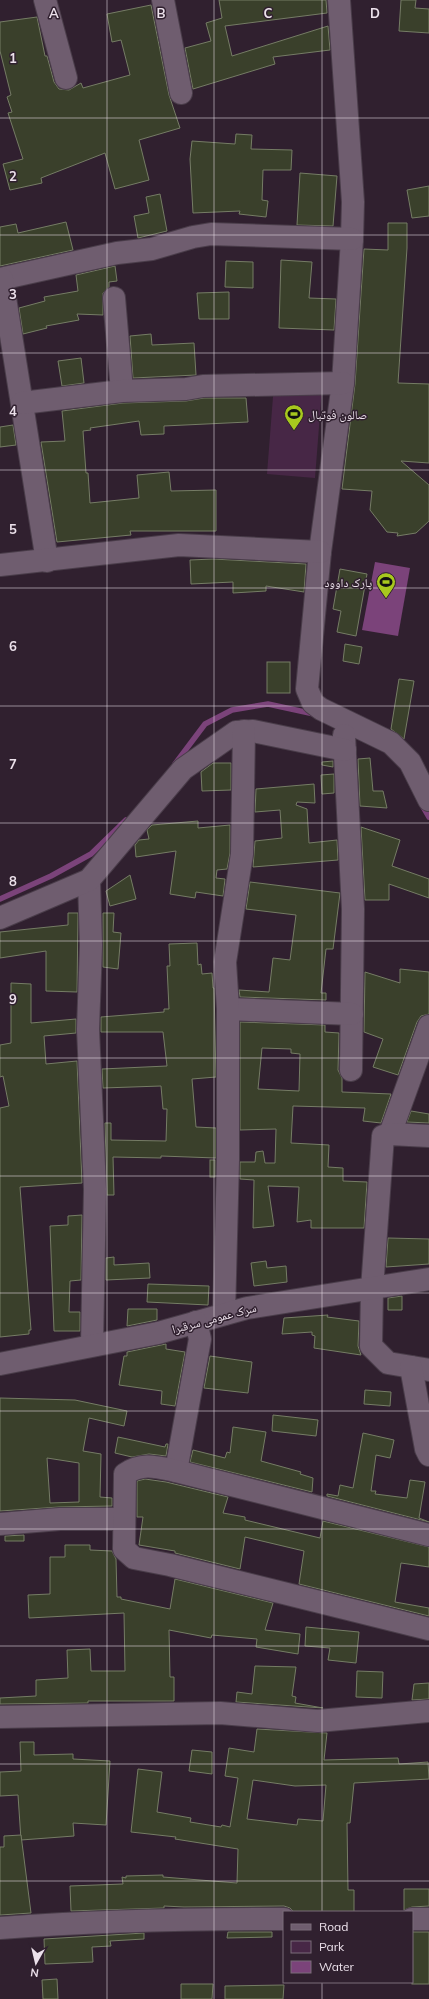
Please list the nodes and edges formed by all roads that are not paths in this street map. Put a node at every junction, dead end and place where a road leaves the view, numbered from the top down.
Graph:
1 (45, 0) edge
2 (163, 0) edge
3 (339, 0) edge
4 (66, 78) dead end
5 (181, 93) dead end
6 (352, 239) junction
7 (1, 279) edge
8 (114, 298) dead end
9 (343, 383) junction
10 (122, 391) junction
11 (22, 403) junction
12 (320, 552) junction
13 (47, 560) junction
14 (0, 565) edge
15 (343, 721) junction
16 (244, 731) junction
17 (345, 750) junction
18 (429, 800) edge
19 (89, 880) junction
20 (0, 918) edge
21 (228, 1009) junction
22 (352, 1014) junction
23 (429, 1026) edge
24 (351, 1070) dead end
25 (390, 1134) junction
26 (429, 1136) edge
27 (429, 1279) edge
28 (372, 1289) junction
29 (224, 1314) junction
30 (196, 1322) junction
31 (92, 1345) junction
32 (0, 1364) edge
33 (420, 1368) edge
34 (429, 1455) edge
35 (176, 1471) junction
36 (123, 1519) junction
37 (0, 1524) edge
38 (429, 1535) edge
39 (429, 1629) edge
40 (429, 1711) edge
41 (0, 1717) edge
42 (283, 1919) edge
43 (413, 1919) edge
44 (429, 1919) edge
45 (0, 1928) edge

1 - 4 street
2 - 5 street
3 - 6 street
6 - 7 street
6 - 9 street
7 - 11 street
8 - 10 street
9 - 10 street
9 - 12 street
10 - 11 street
11 - 13 street
12 - 13 street
12 - 15 street
13 - 14 street
15 - 17 street
15 - 18 street
16 - 17 street
16 - 19 street
16 - 21 street
17 - 22 street
19 - 20 street
19 - 31 street
21 - 22 street
21 - 29 street
22 - 24 street
23 - 25 street
25 - 26 street
25 - 28 street
27 - 28 street, سرک عمومی سرقبرا
28 - 29 street, سرک عمومی سرقبرا
28 - 33 street
29 - 30 street, سرک عمومی سرقبرا
30 - 31 street, سرک عمومی سرقبرا
30 - 35 street
31 - 32 street, سرک عمومی سرقبرا
33 - 34 street
35 - 36 street
35 - 38 street
36 - 37 street
36 - 39 street
40 - 41 street
42 - 45 street
43 - 44 street

